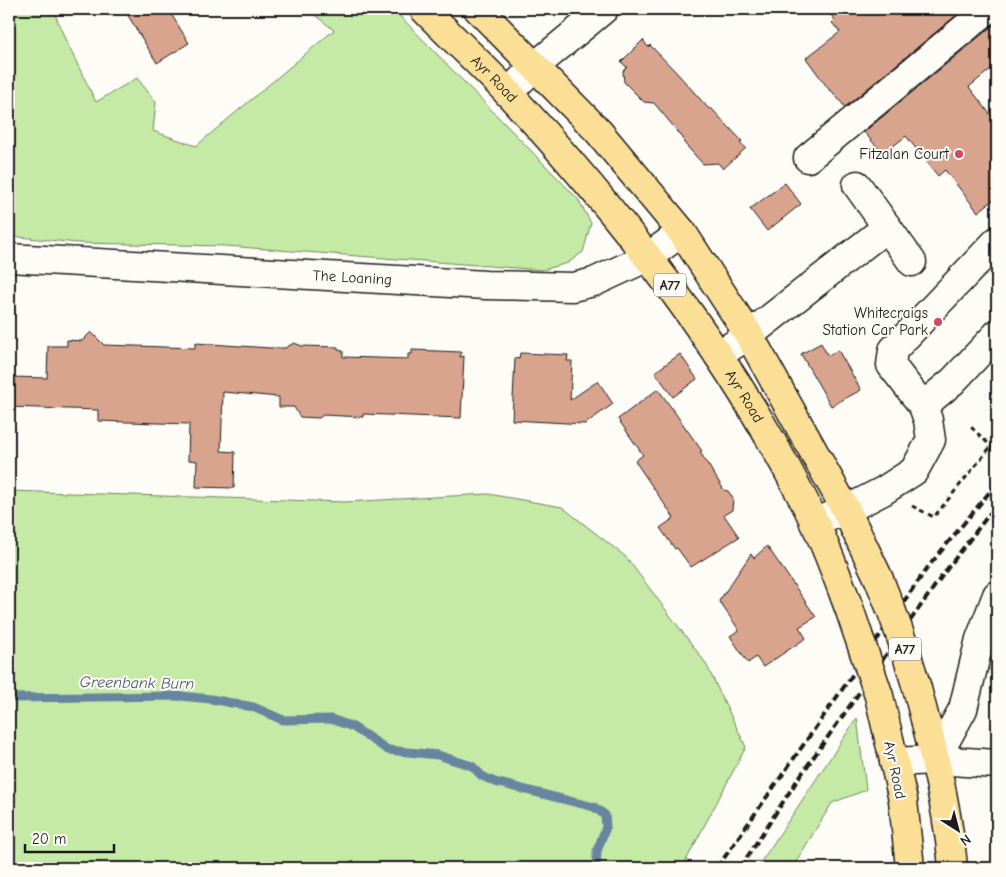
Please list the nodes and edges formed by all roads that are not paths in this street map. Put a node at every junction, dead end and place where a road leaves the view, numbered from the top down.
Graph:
1 (424, 9) edge
2 (478, 9) edge
3 (604, 9) edge
4 (973, 14) edge
5 (534, 67) junction
6 (508, 93) junction
7 (808, 158) dead end
8 (857, 185) dead end
9 (887, 227) junction
10 (682, 232) junction
11 (997, 241) edge
12 (648, 256) junction
13 (9, 258) edge
14 (912, 262) dead end
15 (997, 334) edge
16 (749, 335) junction
17 (718, 355) junction
18 (923, 406) junction
19 (846, 510) junction
20 (814, 523) junction
21 (997, 595) edge
22 (892, 752) junction
23 (935, 760) junction
24 (997, 764) edge
25 (910, 868) edge
26 (953, 868) edge

1 - 6 main road, Ayr Road / A77
2 - 5 main road, A77
3 - 5 street
4 - 7 street
5 - 6 street
5 - 10 main road, A77
6 - 12 main road, Ayr Road / A77
8 - 9 street
9 - 14 street
9 - 16 street
10 - 12 street, The Loaning
10 - 16 main road, A77
11 - 18 street
12 - 13 street, The Loaning
12 - 17 main road, Ayr Road / A77
15 - 18 street
16 - 17 street
16 - 19 main road, A77
17 - 20 main road, Ayr Road / A77
18 - 19 street
19 - 20 street
19 - 23 main road, A77, bridge
20 - 22 main road, Ayr Road / A77, bridge
21 - 23 street
22 - 23 street
22 - 25 main road, Ayr Road / A77
23 - 24 street
23 - 26 main road, A77

